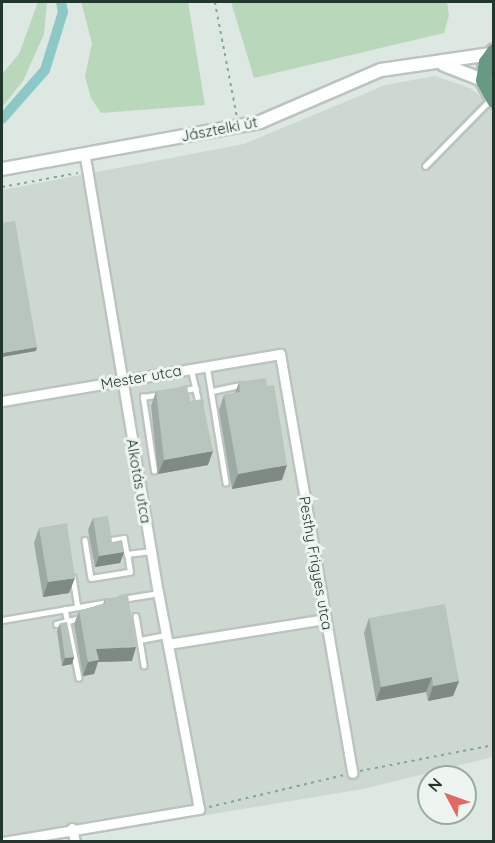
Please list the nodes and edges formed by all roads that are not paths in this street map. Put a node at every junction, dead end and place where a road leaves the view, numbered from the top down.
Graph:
1 (492, 52) edge
2 (428, 63) junction
3 (483, 80) junction
4 (493, 99) edge
5 (84, 153) junction
6 (425, 166) dead end
7 (2, 169) edge
8 (280, 354) joint
9 (207, 366) junction
10 (192, 368) junction
11 (122, 380) junction
12 (254, 382) edge
13 (196, 388) junction
14 (212, 391) junction
15 (174, 392) edge
16 (164, 393) edge
17 (2, 401) edge
18 (200, 408) edge
19 (154, 471) dead end
20 (226, 482) dead end
21 (85, 540) dead end
22 (112, 540) edge
23 (151, 550) junction
24 (127, 554) junction
25 (72, 572) edge
26 (158, 593) junction
27 (78, 607) junction
28 (65, 609) junction
29 (88, 616) edge
30 (136, 616) dead end
31 (325, 619) junction
32 (2, 620) edge
33 (68, 621) junction
34 (56, 624) dead end
35 (140, 640) junction
36 (167, 640) junction
37 (144, 665) dead end
38 (79, 678) dead end
39 (352, 773) dead end
40 (72, 828) junction
41 (3, 842) edge
42 (75, 842) edge

1 - 2 street, Jásztelki út
1 - 3 main road
2 - 3 street, Jásztelki út
2 - 5 street, Jásztelki út
3 - 4 main road
4 - 6 lane
5 - 7 street, Jásztelki út
5 - 11 street, Alkotás utca
8 - 9 street, Mester utca
8 - 31 street, Pesthy Frigyes utca
9 - 10 street, Mester utca
9 - 14 lane
10 - 11 street, Mester utca
10 - 13 lane
11 - 17 street, Mester utca
11 - 23 street, Alkotás utca
12 - 14 lane
13 - 15 lane
13 - 18 lane
14 - 20 lane
16 - 19 lane
21 - 24 lane
22 - 24 lane
23 - 24 lane
23 - 26 street, Alkotás utca
25 - 27 lane
26 - 27 lane
26 - 36 street, Alkotás utca
27 - 28 lane
28 - 32 lane
28 - 33 lane
29 - 33 lane
30 - 35 lane
31 - 36 street
31 - 39 street, Pesthy Frigyes utca
33 - 34 lane
33 - 38 lane
35 - 36 lane
35 - 37 lane
36 - 40 street, Alkotás utca
40 - 41 street
40 - 42 street

